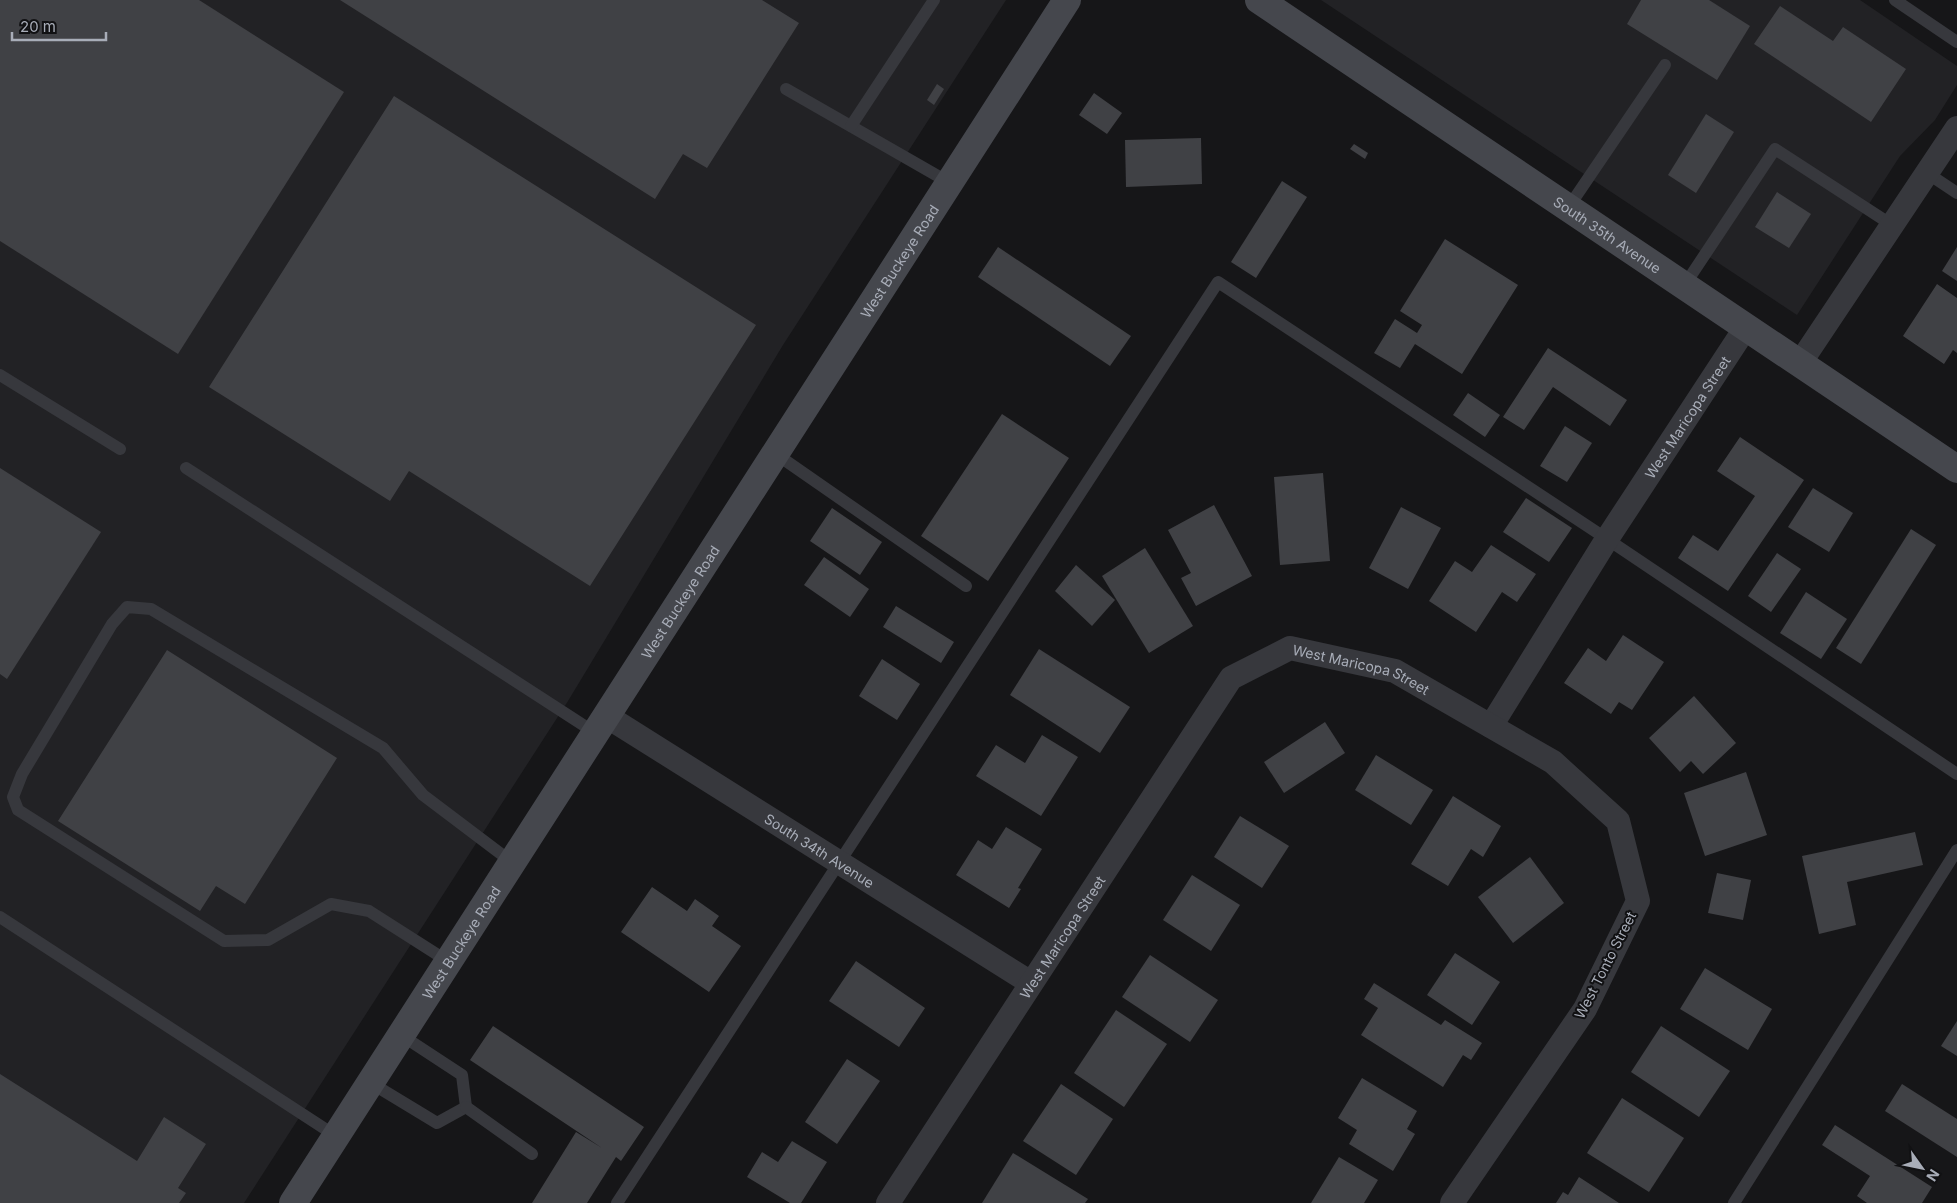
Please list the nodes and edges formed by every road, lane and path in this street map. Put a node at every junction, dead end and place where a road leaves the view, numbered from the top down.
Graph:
1 (934, 0) edge
2 (1067, 0) edge
3 (1259, 0) edge
4 (1895, 0) edge
5 (1957, 42) edge
6 (1665, 65) dead end
7 (786, 89) dead end
8 (850, 126) junction
9 (1957, 128) edge
10 (1927, 173) junction
11 (950, 183) junction
12 (1957, 193) edge
13 (1568, 208) junction
14 (1892, 225) junction
15 (1684, 286) junction
16 (1746, 327) junction
17 (1800, 363) junction
18 (0, 374) edge
19 (120, 450) dead end
20 (776, 454) junction
21 (186, 468) dead end
22 (1957, 469) edge
23 (1607, 539) junction
24 (966, 586) dead end
25 (602, 725) junction
26 (1490, 726) junction
27 (1957, 774) edge
28 (1957, 850) edge
29 (839, 862) junction
30 (513, 863) junction
31 (0, 917) edge
32 (450, 962) junction
33 (1031, 982) junction
34 (402, 1035) junction
35 (371, 1083) junction
36 (466, 1107) junction
37 (336, 1136) junction
38 (532, 1154) dead end
39 (293, 1203) edge
40 (617, 1203) edge
41 (888, 1203) edge
42 (1452, 1203) edge
43 (1734, 1203) edge

1 - 8 lane
2 - 11 main road, West Buckeye Road
3 - 13 main road, South 35th Avenue
4 - 5 lane
6 - 13 lane
7 - 8 lane
8 - 11 lane
9 - 10 street
10 - 12 lane
10 - 14 street
11 - 20 main road, West Buckeye Road
13 - 15 main road, South 35th Avenue
14 - 15 lane
14 - 17 street
15 - 16 main road, South 35th Avenue
16 - 17 main road, South 35th Avenue
16 - 23 street, West Maricopa Street
17 - 22 main road, South 35th Avenue
18 - 19 lane
20 - 24 lane
20 - 25 main road, West Buckeye Road
21 - 25 lane
23 - 26 street, West Maricopa Street
23 - 27 lane
23 - 29 lane
25 - 29 street, South 34th Avenue
25 - 30 main road, West Buckeye Road
26 - 33 street, West Maricopa Street
26 - 42 street, West Tonto Street
28 - 43 lane
29 - 33 street, South 34th Avenue
29 - 40 lane
30 - 32 main road, West Buckeye Road
30 - 32 lane
31 - 37 lane
32 - 34 main road, West Buckeye Road
33 - 41 street, West Maricopa Street
34 - 35 main road, West Buckeye Road
34 - 36 lane
35 - 36 lane
35 - 37 main road, West Buckeye Road
36 - 38 lane
37 - 39 main road, West Buckeye Road

